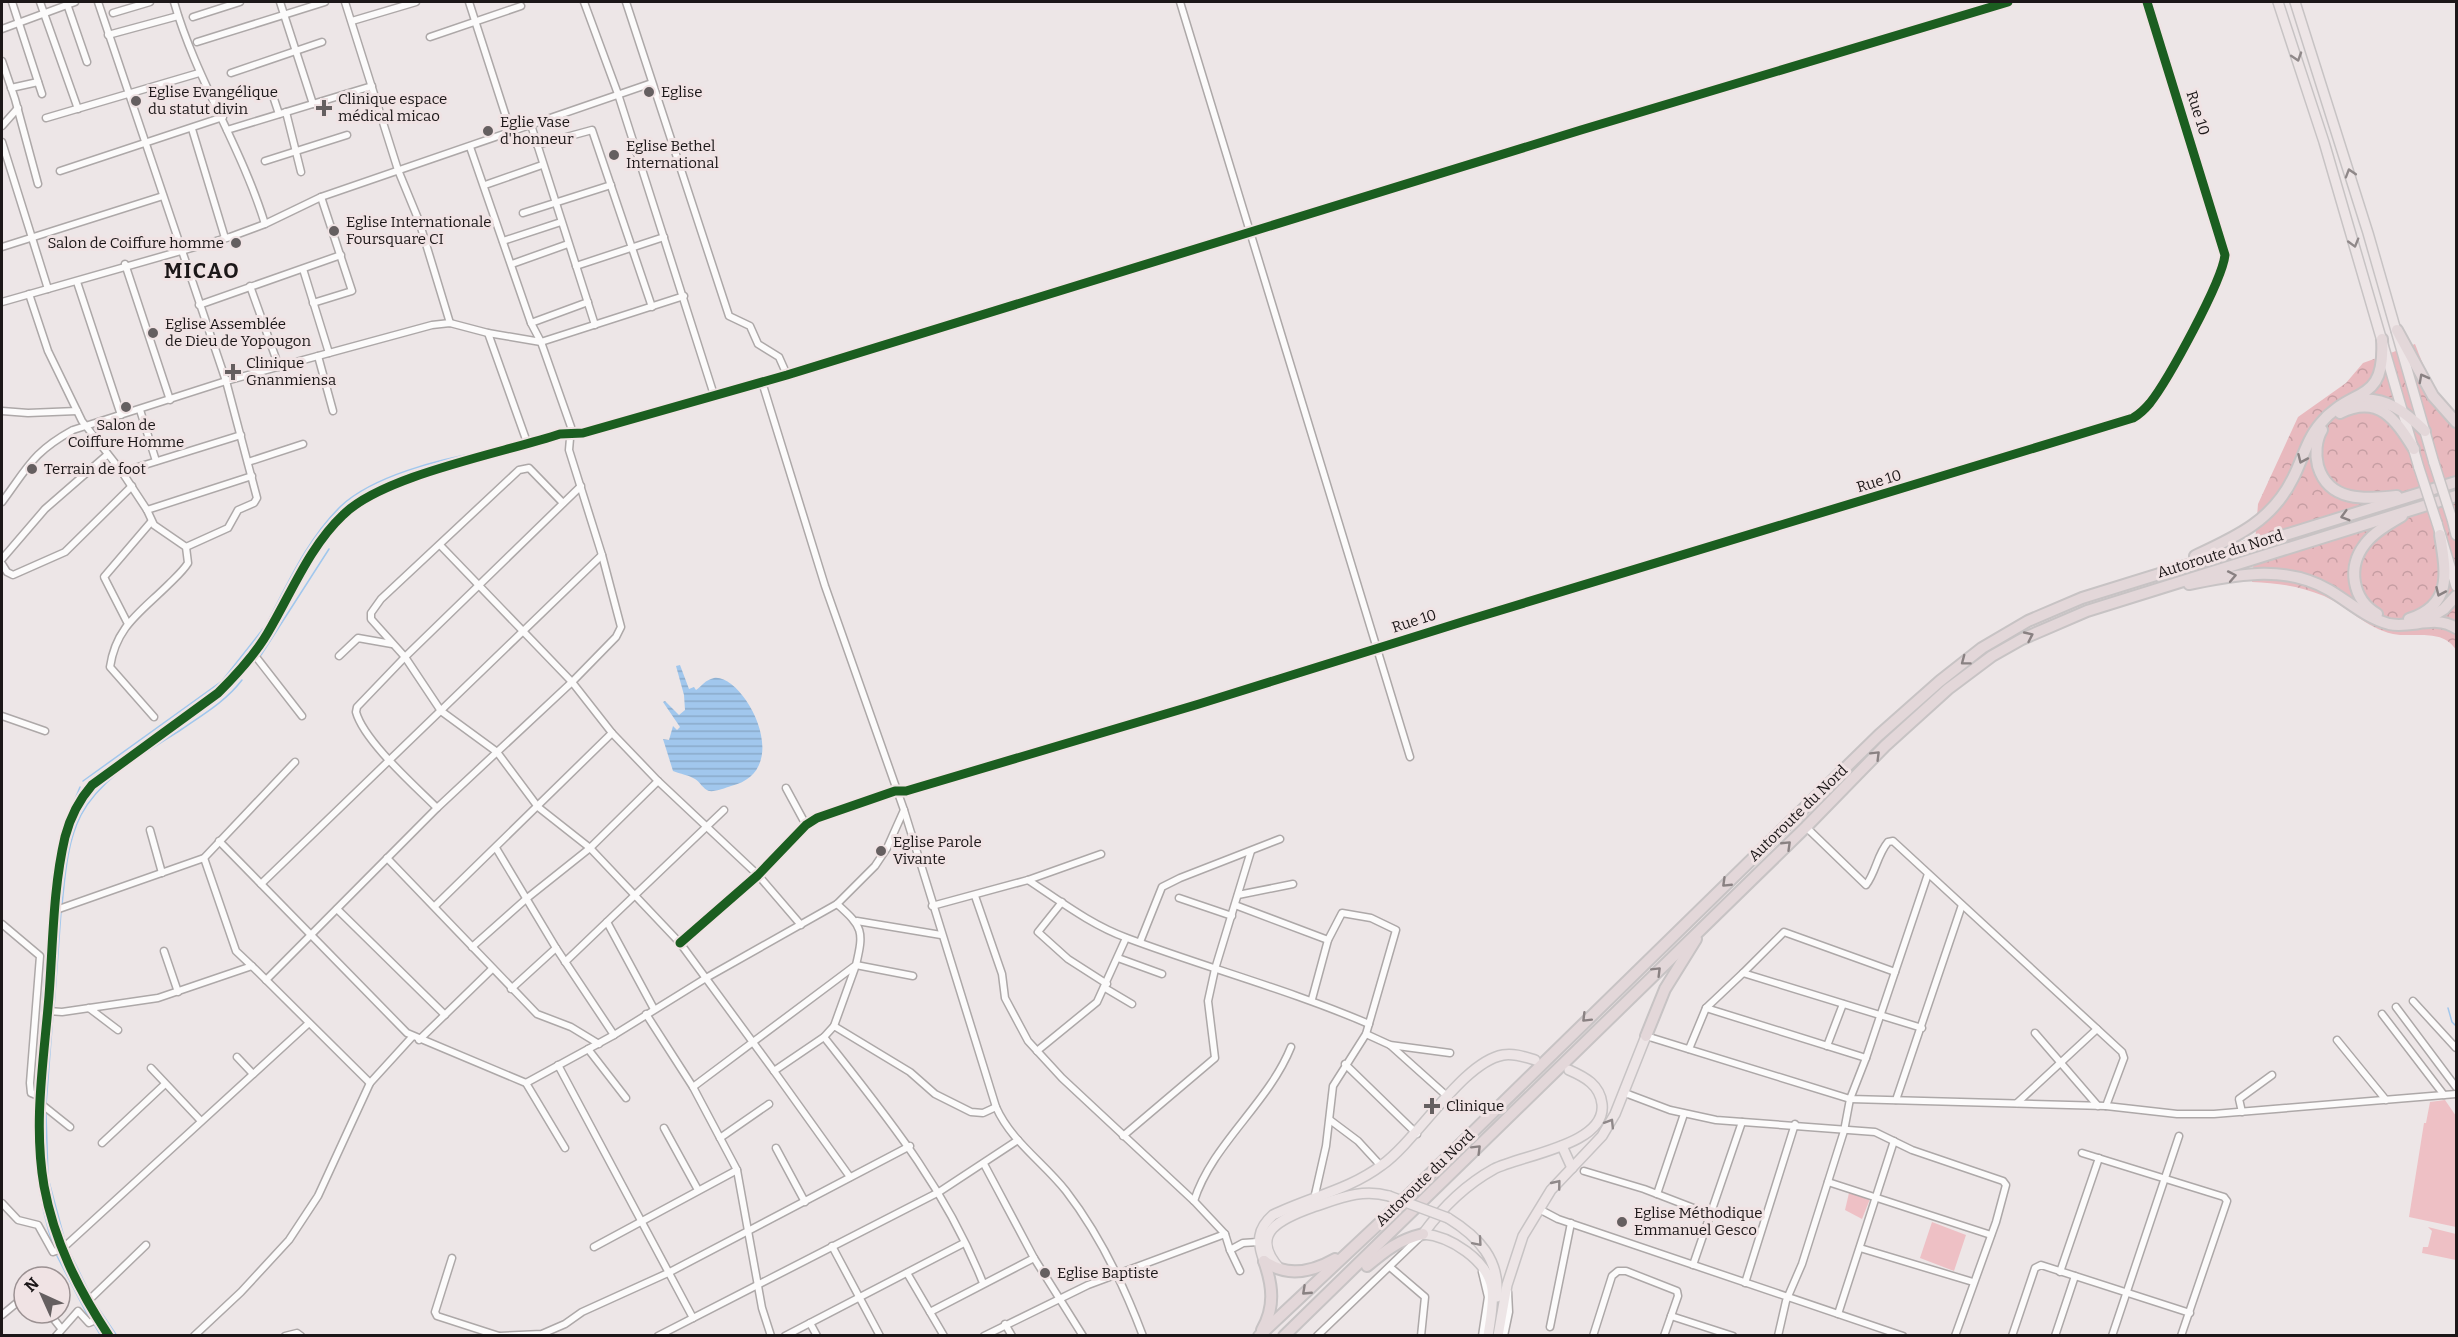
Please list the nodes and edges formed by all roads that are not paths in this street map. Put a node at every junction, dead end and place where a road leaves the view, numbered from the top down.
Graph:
1 (12, 2) edge
2 (40, 2) edge
3 (72, 2) edge
4 (98, 2) edge
5 (150, 2) edge
6 (174, 2) edge
7 (240, 2) edge
8 (280, 2) edge
9 (325, 2) edge
10 (345, 2) edge
11 (416, 2) edge
12 (469, 2) edge
13 (584, 2) edge
14 (626, 2) edge
15 (1180, 2) edge
16 (2008, 2) edge
17 (2146, 2) edge
18 (2278, 2) edge
19 (2295, 2) edge
20 (521, 6) dead end
21 (44, 13) junction
22 (113, 13) dead end
23 (284, 13) junction
24 (178, 16) junction
25 (193, 17) dead end
26 (352, 21) junction
27 (18, 22) junction
28 (475, 22) junction
29 (2, 29) edge
30 (108, 35) junction
31 (430, 37) dead end
32 (197, 42) dead end
33 (322, 42) dead end
34 (296, 50) junction
35 (2, 62) edge
36 (87, 62) dead end
37 (199, 73) junction
38 (231, 73) dead end
39 (38, 82) junction
40 (652, 84) junction
41 (372, 86) junction
42 (11, 88) junction
43 (128, 93) junction
44 (42, 94) dead end
45 (618, 94) junction
46 (274, 99) dead end
47 (314, 104) junction
48 (18, 108) junction
49 (78, 109) junction
50 (283, 113) junction
51 (223, 117) junction
52 (46, 118) dead end
53 (531, 125) junction
54 (2, 126) edge
55 (192, 129) junction
56 (227, 130) junction
57 (511, 132) junction
58 (347, 135) dead end
59 (2, 142) edge
60 (147, 143) junction
61 (537, 145) junction
62 (470, 147) junction
63 (297, 151) junction
64 (265, 161) dead end
65 (542, 165) junction
66 (398, 170) junction
67 (60, 171) dead end
68 (301, 172) dead end
69 (38, 184) dead end
70 (611, 184) junction
71 (485, 185) junction
72 (163, 196) junction
73 (321, 196) junction
74 (555, 203) junction
75 (523, 213) dead end
76 (561, 222) junction
77 (265, 224) junction
78 (1251, 232) junction
79 (664, 237) junction
80 (32, 238) junction
81 (225, 238) junction
82 (503, 241) junction
83 (568, 244) junction
84 (2, 247) edge
85 (632, 248) junction
86 (180, 250) junction
87 (341, 255) junction
88 (125, 264) junction
89 (512, 264) junction
90 (576, 266) junction
91 (303, 269) junction
92 (77, 282) junction
93 (250, 285) junction
94 (48, 289) junction
95 (29, 294) junction
96 (684, 296) junction
97 (2, 302) edge
98 (588, 302) junction
99 (313, 303) junction
100 (199, 305) junction
101 (652, 307) junction
102 (450, 323) junction
103 (531, 323) junction
104 (595, 325) junction
105 (2397, 330) junction
106 (488, 333) junction
107 (2382, 339) junction
108 (541, 342) junction
109 (329, 353) junction
110 (318, 356) junction
111 (279, 367) junction
112 (788, 375) junction
113 (226, 381) junction
114 (762, 382) junction
115 (714, 395) junction
116 (170, 400) junction
117 (2351, 400) junction
118 (140, 410) junction
119 (2, 411) edge
120 (77, 411) junction
121 (333, 411) dead end
122 (2404, 413) junction
123 (121, 415) junction
124 (2457, 422) edge
125 (86, 424) junction
126 (2425, 431) junction
127 (571, 434) junction
128 (241, 435) junction
129 (303, 444) dead end
130 (528, 445) junction
131 (2414, 449) junction
132 (106, 455) junction
133 (156, 461) junction
134 (248, 462) junction
135 (122, 472) junction
136 (252, 476) junction
137 (2457, 482) edge
138 (132, 486) junction
139 (581, 486) junction
140 (2421, 493) junction
141 (2457, 496) edge
142 (2, 502) edge
143 (563, 502) junction
144 (2414, 509) junction
145 (147, 510) junction
146 (151, 522) junction
147 (2440, 535) junction
148 (2457, 535) edge
149 (440, 545) junction
150 (186, 547) junction
151 (602, 555) junction
152 (2, 559) edge
153 (2, 564) edge
154 (2154, 575) junction
155 (478, 586) junction
156 (2457, 586) edge
157 (2154, 590) junction
158 (2457, 596) edge
159 (127, 622) junction
160 (2423, 622) junction
161 (2457, 628) edge
162 (524, 634) junction
163 (393, 645) junction
164 (1377, 649) junction
165 (253, 653) junction
166 (339, 656) dead end
167 (405, 657) junction
168 (572, 682) junction
169 (441, 711) junction
170 (2, 716) edge
171 (302, 716) dead end
172 (154, 717) dead end
173 (45, 730) dead end
174 (612, 733) junction
175 (497, 752) junction
176 (1410, 757) dead end
177 (390, 760) junction
178 (295, 762) dead end
179 (658, 782) junction
180 (786, 788) dead end
181 (895, 791) junction
182 (538, 807) junction
183 (437, 808) junction
184 (724, 810) dead end
185 (904, 810) junction
186 (708, 825) junction
187 (806, 825) junction
188 (1806, 827) junction
189 (150, 830) dead end
190 (1280, 839) dead end
191 (219, 841) junction
192 (496, 848) junction
193 (590, 848) junction
194 (1251, 851) junction
195 (1101, 854) dead end
196 (204, 858) junction
197 (387, 858) junction
198 (162, 873) junction
199 (1928, 874) junction
200 (758, 875) junction
201 (1028, 880) junction
202 (261, 884) junction
203 (1293, 884) dead end
204 (633, 895) junction
205 (1238, 895) junction
206 (975, 896) junction
207 (1179, 898) dead end
208 (526, 899) junction
209 (1062, 902) junction
210 (837, 904) junction
211 (1235, 905) junction
212 (1962, 905) junction
213 (435, 906) junction
214 (932, 906) junction
215 (336, 909) junction
216 (56, 910) junction
217 (1714, 914) junction
218 (1232, 916) junction
219 (857, 921) junction
220 (607, 922) junction
221 (801, 925) junction
222 (2, 927) edge
223 (941, 935) junction
224 (309, 936) junction
225 (1126, 938) junction
226 (1328, 940) junction
227 (1140, 942) junction
228 (680, 943) junction
229 (472, 947) junction
230 (556, 948) junction
231 (164, 951) dead end
232 (1118, 958) junction
233 (565, 962) junction
234 (856, 965) junction
235 (252, 966) junction
236 (492, 969) junction
237 (1215, 969) junction
238 (1895, 972) junction
239 (1743, 973) junction
240 (1162, 974) dead end
241 (913, 976) dead end
242 (706, 978) junction
243 (266, 980) junction
244 (1106, 986) junction
245 (511, 989) junction
246 (178, 992) junction
247 (1312, 999) junction
248 (2413, 1001) dead end
249 (1132, 1004) dead end
250 (1842, 1004) junction
251 (2396, 1007) dead end
252 (89, 1008) junction
253 (1706, 1008) junction
254 (654, 1009) junction
255 (48, 1011) junction
256 (445, 1014) junction
257 (646, 1014) junction
258 (2382, 1014) dead end
259 (1880, 1015) junction
260 (309, 1023) junction
261 (1369, 1024) junction
262 (834, 1026) junction
263 (1922, 1028) junction
264 (2097, 1029) junction
265 (118, 1030) dead end
266 (2035, 1033) dead end
267 (1366, 1034) junction
268 (614, 1035) junction
269 (1646, 1036) junction
270 (824, 1037) junction
271 (416, 1038) junction
272 (2337, 1040) dead end
273 (753, 1042) junction
274 (599, 1044) junction
275 (1390, 1045) junction
276 (1827, 1046) junction
277 (1291, 1047) dead end
278 (2457, 1048) edge
279 (588, 1049) junction
280 (1689, 1049) junction
281 (1037, 1051) junction
282 (1450, 1053) dead end
283 (237, 1058) dead end
284 (1866, 1058) junction
285 (1535, 1060) dead end
286 (2061, 1062) junction
287 (1345, 1064) junction
288 (558, 1065) junction
289 (151, 1068) dead end
290 (1569, 1070) dead end
291 (774, 1071) junction
292 (253, 1074) junction
293 (2272, 1075) dead end
294 (370, 1083) junction
295 (526, 1083) junction
296 (165, 1084) junction
297 (693, 1087) junction
298 (2457, 1087) edge
299 (1625, 1093) junction
300 (2457, 1094) edge
301 (2444, 1095) junction
302 (1448, 1097) junction
303 (626, 1098) dead end
304 (1850, 1099) junction
305 (41, 1100) junction
306 (1896, 1100) junction
307 (2386, 1100) junction
308 (2017, 1103) junction
309 (769, 1104) dead end
310 (2098, 1106) junction
311 (2106, 1106) junction
312 (996, 1107) junction
313 (2242, 1112) junction
314 (1684, 1114) junction
315 (1330, 1120) junction
316 (201, 1121) junction
317 (1742, 1122) junction
318 (1795, 1124) junction
319 (70, 1127) dead end
320 (664, 1128) dead end
321 (1844, 1131) junction
322 (1417, 1134) junction
323 (1123, 1136) junction
324 (2179, 1136) dead end
325 (720, 1138) junction
326 (1018, 1140) junction
327 (1894, 1141) junction
328 (102, 1143) dead end
329 (910, 1146) junction
330 (1562, 1146) junction
331 (565, 1148) dead end
332 (776, 1148) dead end
333 (2082, 1153) dead end
334 (2099, 1158) junction
335 (984, 1164) junction
336 (1381, 1166) junction
337 (1572, 1168) junction
338 (737, 1170) junction
339 (1584, 1171) dead end
340 (850, 1177) junction
341 (2164, 1179) junction
342 (1828, 1182) junction
343 (698, 1190) junction
344 (939, 1192) junction
345 (1657, 1194) junction
346 (1876, 1198) junction
347 (1314, 1199) junction
348 (1194, 1201) junction
349 (805, 1202) junction
350 (2, 1203) edge
351 (1539, 1209) junction
352 (1709, 1214) junction
353 (641, 1222) junction
354 (1571, 1223) junction
355 (749, 1231) junction
356 (1225, 1233) junction
357 (1423, 1234) junction
358 (1991, 1235) junction
359 (1364, 1237) junction
360 (1258, 1242) junction
361 (964, 1243) junction
362 (146, 1245) dead end
363 (832, 1246) junction
364 (594, 1247) dead end
365 (1860, 1248) junction
366 (62, 1249) junction
367 (1230, 1250) junction
368 (452, 1258) dead end
369 (1034, 1258) junction
370 (1264, 1261) junction
371 (1478, 1263) junction
372 (1693, 1265) junction
373 (1390, 1267) junction
374 (1282, 1270) junction
375 (1240, 1271) dead end
376 (2060, 1272) junction
377 (668, 1273) junction
378 (907, 1273) junction
379 (1119, 1274) junction
380 (2075, 1276) junction
381 (1973, 1282) junction
382 (983, 1283) junction
383 (1745, 1283) junction
384 (757, 1285) junction
385 (1507, 1285) junction
386 (2126, 1292) junction
387 (858, 1297) junction
388 (1058, 1298) junction
389 (1788, 1298) junction
390 (88, 1301) junction
391 (930, 1312) junction
392 (2190, 1313) junction
393 (1838, 1314) junction
394 (1671, 1316) junction
395 (98, 1318) junction
396 (693, 1318) junction
397 (1304, 1318) junction
398 (810, 1323) junction
399 (1005, 1324) junction
400 (60, 1327) joint
401 (1550, 1327) dead end
402 (56, 1335) edge
403 (109, 1335) edge
404 (194, 1335) edge
405 (285, 1335) edge
406 (302, 1335) edge
407 (500, 1335) edge
408 (658, 1335) edge
409 (771, 1335) edge
410 (785, 1335) edge
411 (818, 1335) edge
412 (880, 1335) edge
413 (944, 1335) edge
414 (984, 1335) edge
415 (1012, 1335) edge
416 (1083, 1335) edge
417 (1143, 1335) edge
418 (1259, 1335) edge
419 (1284, 1335) edge
420 (1317, 1335) edge
421 (1421, 1335) edge
422 (1482, 1335) edge
423 (1489, 1335) edge
424 (1498, 1335) edge
425 (1504, 1335) edge
426 (1593, 1335) edge
427 (1664, 1335) edge
428 (1733, 1335) edge
429 (1778, 1335) edge
430 (1904, 1335) edge
431 (1955, 1335) edge
432 (2012, 1335) edge
433 (2055, 1335) edge
434 (2112, 1335) edge
435 (2181, 1335) edge

1 - 27 street
2 - 21 street
3 - 21 street
3 - 36 street
4 - 30 street
5 - 22 street
6 - 24 street
7 - 25 street
8 - 23 street
9 - 23 street
10 - 26 street
11 - 26 street
12 - 28 street
13 - 45 street
14 - 40 street
15 - 78 street
16 - 78 street
17 - 164 street, Rue 10
18 -> 107 main road
105 -> 19 main road
20 - 28 street
21 - 27 street
21 - 49 street
23 - 32 street
23 - 34 street
24 - 30 street
24 - 37 street
26 - 41 street
27 - 29 street
27 - 39 street
28 - 31 street
28 - 57 street
30 - 43 street
33 - 34 street
34 - 38 street
34 - 47 street
35 - 42 street
37 - 43 street
37 - 51 street
39 - 42 street
39 - 44 street
40 - 45 street
40 - 112 street
41 - 47 street
41 - 66 street
42 - 48 street
43 - 49 street
43 - 60 street
45 - 53 street
45 - 79 street
46 - 50 street
47 - 50 street
48 - 54 street
48 - 69 street
49 - 52 street
50 - 56 street
50 - 63 street
51 - 55 street
51 - 56 street
53 - 57 street
53 - 61 street
55 - 60 street
55 - 81 street
56 - 77 street
57 - 62 street
58 - 63 street
59 - 80 street
60 - 67 street
60 - 72 street
61 - 65 street
61 - 70 street
62 - 66 street
62 - 71 street
63 - 64 street
63 - 68 street
65 - 71 street
65 - 74 street
66 - 73 street
66 - 102 street
70 - 74 street
70 - 85 street
71 - 82 street
72 - 80 street
72 - 86 street
73 - 77 street
73 - 87 street
74 - 75 street
74 - 76 street
76 - 82 street
76 - 83 street
77 - 81 street
78 - 112 street
78 - 164 street
79 - 85 street
79 - 96 street
80 - 84 street
80 - 94 street
81 - 86 street
82 - 89 street
83 - 89 street
83 - 90 street
85 - 90 street
85 - 101 street
86 - 88 street
86 - 100 street
87 - 91 street
87 - 99 street
88 - 92 street
88 - 116 street
89 - 103 street
90 - 98 street
91 - 93 street
91 - 99 street
92 - 94 street
92 - 123 street
93 - 100 street
93 - 111 street
94 - 95 street
95 - 97 street
95 - 120 street
96 - 101 street
96 - 115 street
98 - 103 street
98 - 104 street
99 - 109 street
100 - 113 street
101 - 104 street
102 - 106 street
102 - 109 street
103 - 108 street
104 - 108 street
124 -> 105 highway
105 - 126 main road
106 - 108 street
106 - 130 street
107 - 117 highway
107 - 122 main road
108 - 127 street
109 - 110 street
110 - 111 street
110 - 121 street
111 - 113 street
112 - 114 street
113 - 116 street
113 - 128 street
114 - 115 street
114 - 181 street
115 - 127 street
116 - 118 street
117 - 122 highway
117 -> 154 highway
118 - 123 street
118 - 133 street
119 - 120 street
120 - 125 street
122 - 126 highway
122 - 131 main road
123 - 125 street
125 - 132 street
125 - 142 street
126 - 148 main road, bridge
127 - 130 street
127 - 139 street
128 - 133 street
128 - 134 street
129 - 134 street
130 - 165 street
131 - 140 highway
131 - 147 main road, bridge
132 - 135 street
132 - 152 street
133 - 135 street
134 - 136 street
135 - 138 street
136 - 145 street
136 - 150 street
137 - 140 highway, Autoroute du Nord
138 - 145 street
138 - 153 street
139 - 143 street
139 - 151 street
140 -> 154 highway, Autoroute du Nord
141 - 144 highway, Autoroute du Nord
143 - 149 street
143 - 155 street
147 -> 144 highway
144 - 157 highway, Autoroute du Nord
145 - 146 street
146 - 150 street
146 - 159 street
147 - 156 main road
149 - 155 street
149 - 163 street
150 - 159 street
151 - 162 street
151 - 168 street
154 -> 359 highway, Autoroute du Nord
155 - 162 street
155 - 167 street
157 -> 160 highway
188 -> 157 highway, Autoroute du Nord
158 - 160 highway
159 - 172 street
160 - 161 highway
162 - 168 street
162 - 169 street
163 - 166 street
163 - 167 street
164 - 176 street
164 - 181 street, Rue 10
165 - 171 street
165 - 216 street
167 - 169 street
167 - 177 street
168 - 174 street
168 - 175 street
169 - 175 street
169 - 177 street
170 - 173 street
174 - 179 street
174 - 182 street
175 - 182 street
175 - 183 street
177 - 183 street
177 - 202 street
178 - 191 street
179 - 186 street
179 - 193 street
180 - 187 street
181 - 185 street
181 - 187 street, Rue 10
182 - 192 street
182 - 193 street
183 - 197 street
184 - 186 street
185 - 210 street
185 - 214 street
186 - 200 street
186 - 204 street
187 - 200 street
188 - 199 street
217 -> 188 highway, Autoroute du Nord
189 - 198 street
190 - 194 street
191 - 196 street
191 - 202 street
192 - 208 street
192 - 213 street
193 - 204 street
193 - 208 street
194 - 205 street
194 - 227 street
195 - 201 street
196 - 198 street
196 - 235 street
197 - 213 street
197 - 215 street
198 - 216 street
199 - 212 street
199 - 238 street
200 - 221 street
200 - 228 street
201 - 206 street
201 - 209 street
202 - 224 street
203 - 205 street
204 - 220 street
204 - 228 street
205 - 211 street
206 - 214 street
206 - 281 street
207 - 218 street
208 - 229 street
208 - 230 street
209 - 225 street
209 - 244 street
210 - 219 street
210 - 221 street
211 - 218 street
211 - 226 street
212 - 263 street
212 - 264 street
213 - 229 street
214 - 223 street
215 - 224 street
215 - 256 street
216 - 255 street
217 - 269 highway
397 -> 217 highway, Autoroute du Nord
218 - 237 street
219 - 223 street
219 - 234 street
220 - 233 street
220 - 254 street
221 - 242 street
222 - 305 street
223 - 312 street
224 - 243 street
224 - 271 street
225 - 227 street
225 - 232 street
226 - 247 street
226 - 261 street
227 - 237 street
228 - 242 street
229 - 236 street
230 - 233 street
230 - 245 street
231 - 246 street
232 - 240 street
232 - 244 street
233 - 268 street
234 - 241 street
234 - 262 street
234 - 273 street
235 - 243 street
235 - 246 street
236 - 245 street
236 - 256 street
237 - 247 street
237 - 323 street
238 - 239 street
238 - 259 street
239 - 250 street
239 - 253 street
242 - 254 street
242 - 273 street
243 - 260 street
244 - 249 street
244 - 281 street
245 - 274 street
246 - 252 street
247 - 261 street
248 - 278 street
250 - 259 street
250 - 276 street
251 - 298 street
252 - 255 street
252 - 265 street
253 - 276 street
253 - 280 street
254 - 257 street
255 - 305 street
256 - 271 street
257 - 268 street
257 - 297 street
258 - 301 street
259 - 263 street
259 - 284 street
260 - 292 street
260 - 294 street
261 - 267 street
262 - 270 street
262 - 312 street
263 - 306 street
264 - 286 street
264 - 311 street
266 - 286 street
267 - 275 street
267 - 287 street
268 - 274 street
269 - 280 street
269 - 299 main road
270 - 291 street
270 - 329 street
271 - 294 street
271 - 295 street
272 - 307 street
273 - 291 street
273 - 297 street
274 - 279 street
275 - 282 street
275 - 302 street
276 - 284 street
277 - 348 street
279 - 288 street
279 - 303 street
280 - 304 street
281 - 323 street
283 - 292 street
284 - 304 street
285 - 302 main road
286 - 308 street
286 - 310 street
287 - 315 street
287 - 322 street
288 - 295 street
288 - 353 street
289 - 296 street
290 - 330 main road
291 - 340 street
292 - 316 street
293 - 313 street
294 - 404 street
295 - 331 street
296 - 316 street
296 - 328 street
297 - 325 street
299 - 314 street
337 -> 299 main road
300 - 301 street
301 - 307 street
302 - 322 main road
304 - 306 street
304 - 321 street
305 - 319 street
305 - 366 street
306 - 308 street
307 - 313 street
308 - 310 street
309 - 325 street
310 - 311 street
311 - 313 street
312 - 326 street
314 - 317 street
314 - 345 street
315 - 336 street
315 - 347 street
316 - 366 street
317 - 318 street
317 - 352 street
318 - 321 street
318 - 383 street
320 - 343 street
321 - 327 street
321 - 342 street
322 - 336 main road
323 - 348 street
324 - 341 street
325 - 338 street
326 - 335 street
326 - 379 street
327 - 346 street
327 - 358 street
329 - 340 street
329 - 344 street
330 - 337 main road
330 - 357 main road
332 - 349 street
333 - 334 street
334 - 341 street
334 - 376 street
335 - 344 street
335 - 369 street
336 - 347 main road
351 -> 337 main road
338 - 343 street
338 - 355 street
339 - 345 street
340 - 349 street
341 - 386 street
341 - 392 street
342 - 346 street
342 - 389 street
343 - 353 street
344 - 361 street
344 - 363 street
345 - 352 street
346 - 358 street
346 - 365 street
347 - 360 main road
348 - 356 street
349 - 355 street
350 - 366 street
351 - 354 street
351 - 385 main road
352 - 372 street
353 - 364 street
353 - 377 street
354 - 372 street
354 - 401 street
355 - 377 street
355 - 384 street
356 - 367 street
356 - 379 street
357 - 371 main road
357 - 373 street
357 - 397 highway
358 - 381 street
359 - 374 highway
359 -> 418 highway, Autoroute du Nord
360 - 367 street
360 - 370 main road
361 - 378 street
361 - 382 street
362 - 390 street
363 - 384 street
363 - 387 street
365 - 381 street
365 - 393 street
366 - 390 street
367 - 375 street
368 - 407 street
369 - 382 street
369 - 388 street
370 - 374 highway
370 - 418 highway
371 - 422 street
371 - 423 main road
372 - 383 street
373 - 420 street
373 - 421 street
374 -> 423 main road, bridge
376 - 380 street
376 - 432 street
377 - 396 street
377 - 407 street
378 - 387 street
378 - 391 street
379 - 388 street
379 - 417 street
380 - 386 street
380 - 433 street
381 - 431 street
382 - 391 street
383 - 389 street
384 - 396 street
384 - 409 street
385 - 424 main road
385 - 425 street
386 - 392 street
386 - 434 street
387 - 398 street
387 - 412 street
388 - 399 street
388 - 416 street
389 - 393 street
389 - 429 street
390 - 395 street
391 - 413 street
392 - 435 street
393 - 430 street
394 - 426 street
394 - 427 street
394 - 428 street
395 - 400 street
395 - 403 street
396 - 408 street
397 - 419 highway, Autoroute du Nord
398 - 410 street
398 - 411 street
399 - 414 street
399 - 415 street
400 - 402 street
405 - 406 street

